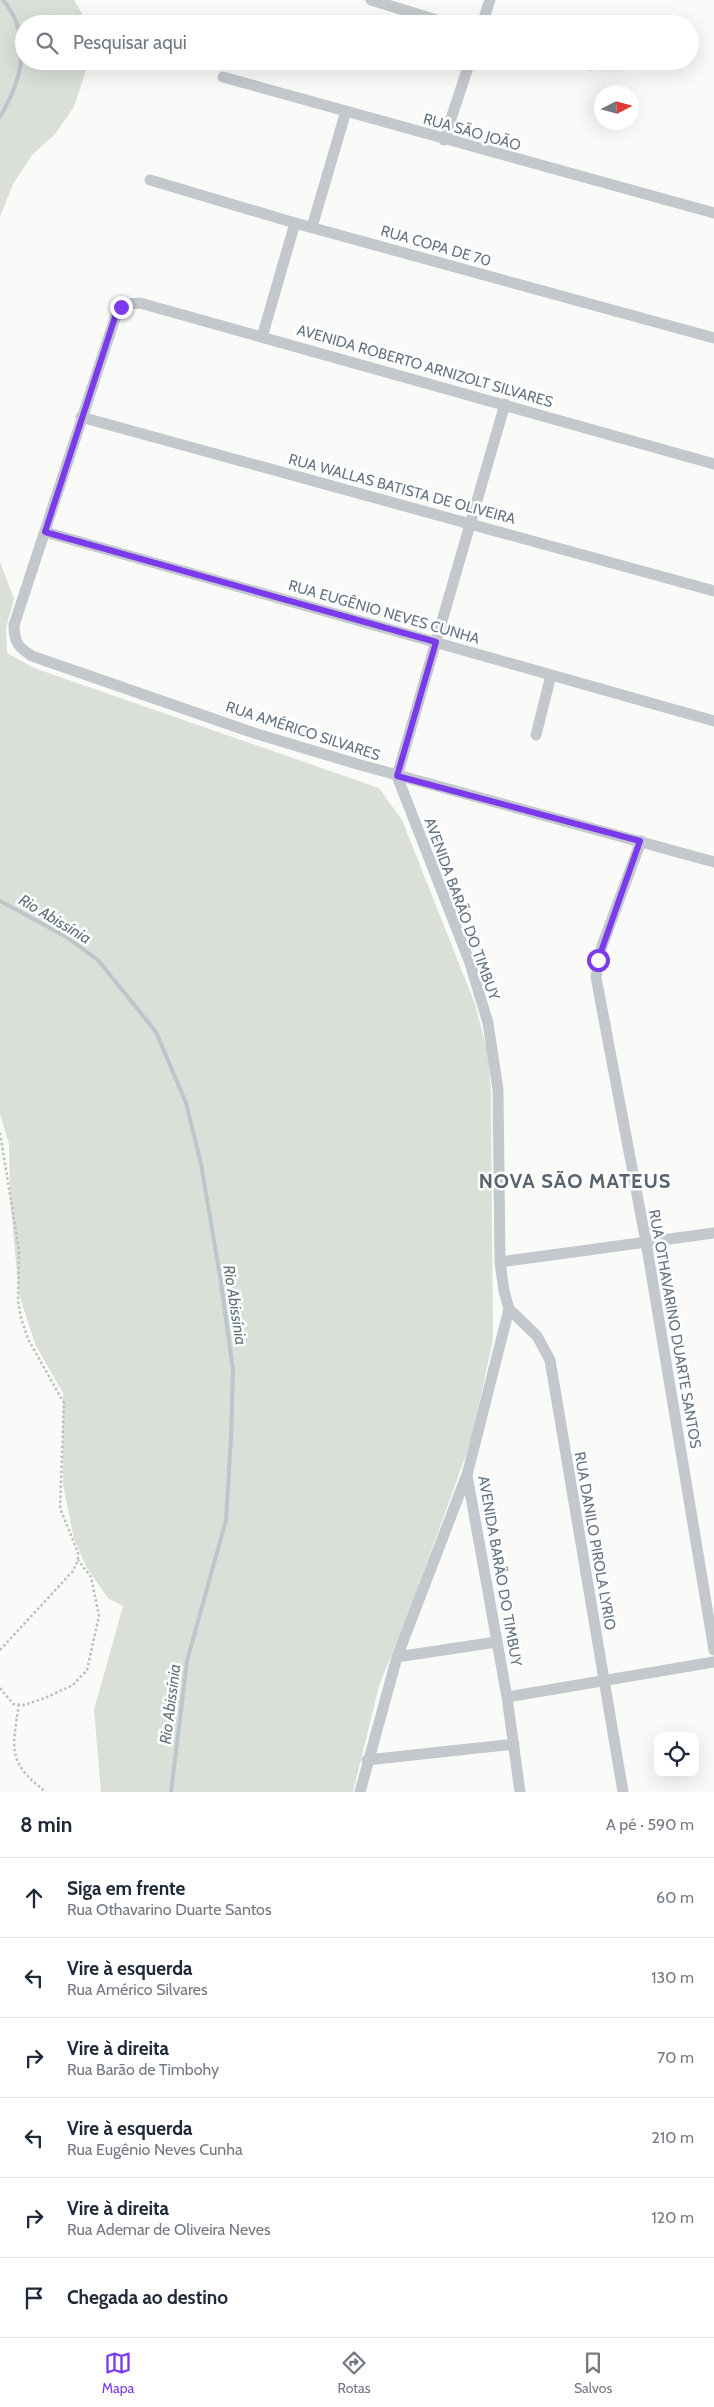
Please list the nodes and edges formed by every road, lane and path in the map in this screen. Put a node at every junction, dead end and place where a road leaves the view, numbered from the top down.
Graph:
1 (371, 0) edge
2 (490, 0) edge
3 (420, 15) edge
4 (485, 15) edge
5 (467, 70) edge
6 (223, 77) dead end
7 (346, 111) junction
8 (444, 140) junction
9 (150, 180) dead end
10 (714, 213) edge
11 (295, 223) junction
12 (312, 228) junction
13 (262, 337) junction
14 (714, 338) edge
15 (505, 404) junction
16 (81, 417) junction
17 (714, 464) edge
18 (472, 523) junction
19 (45, 532) junction
20 (714, 591) edge
21 (436, 642) junction
22 (551, 675) junction
23 (714, 720) edge
24 (536, 735) dead end
25 (397, 776) junction
26 (640, 841) junction
27 (714, 862) edge
28 (0, 1132) edge
29 (714, 1233) edge
30 (646, 1242) junction
31 (500, 1262) junction
32 (509, 1309) junction
33 (467, 1475) junction
34 (78, 1560) junction
35 (496, 1642) junction
36 (0, 1650) edge
37 (714, 1650) edge
38 (396, 1657) junction
39 (714, 1662) edge
40 (604, 1680) junction
41 (0, 1688) edge
42 (507, 1697) junction
43 (19, 1704) junction
44 (514, 1744) junction
45 (367, 1760) junction
46 (46, 1792) edge
47 (360, 1792) edge
48 (520, 1792) edge
49 (622, 1792) edge

1 - 3 street
2 - 4 street
5 - 8 street
6 - 7 street, RUA SÃO JOÃO
7 - 8 street, RUA SÃO JOÃO
7 - 12 street
8 - 10 street, RUA SÃO JOÃO
9 - 11 street, RUA COPA DE 70
11 - 12 street, RUA COPA DE 70
11 - 13 street
12 - 14 street, RUA COPA DE 70
13 - 15 street, AVENIDA ROBERTO ARNIZOLT SILVARES
13 - 16 street, AVENIDA ROBERTO ARNIZOLT SILVARES
15 - 17 street, AVENIDA ROBERTO ARNIZOLT SILVARES
15 - 18 street
16 - 18 street, RUA WALLAS BATISTA DE OLIVEIRA
16 - 19 street
18 - 20 street, RUA WALLAS BATISTA DE OLIVEIRA
18 - 21 street
19 - 21 street, RUA EUGÊNIO NEVES CUNHA
19 - 25 street, RUA AMÉRICO SILVARES
21 - 22 street, RUA EUGÊNIO NEVES CUNHA
21 - 25 street
22 - 23 street, RUA EUGÊNIO NEVES CUNHA
22 - 24 street
25 - 26 street, RUA AMÉRICO SILVARES
25 - 31 street, AVENIDA BARÃO DO TIMBUY
26 - 27 street, RUA AMÉRICO SILVARES
26 - 30 street, RUA OTHAVARINO DUARTE SANTOS
28 - 34 path
29 - 30 street
30 - 31 street
30 - 37 street, RUA OTHAVARINO DUARTE SANTOS
31 - 32 street, AVENIDA BARÃO DO TIMBUY
32 - 33 street, AVENIDA BARÃO DO TIMBUY
32 - 40 street, RUA DANILO PIROLA LYRIO
33 - 35 street, AVENIDA BARÃO DO TIMBUY
33 - 38 street
34 - 36 path
34 - 43 path
35 - 38 street
35 - 42 street, AVENIDA BARÃO DO TIMBUY
38 - 45 street
39 - 40 street
40 - 42 street
40 - 49 street, RUA DANILO PIROLA LYRIO
41 - 43 path
42 - 44 street, AVENIDA BARÃO DO TIMBUY
43 - 46 path
44 - 45 street
44 - 48 street, AVENIDA BARÃO DO TIMBUY
45 - 47 street

